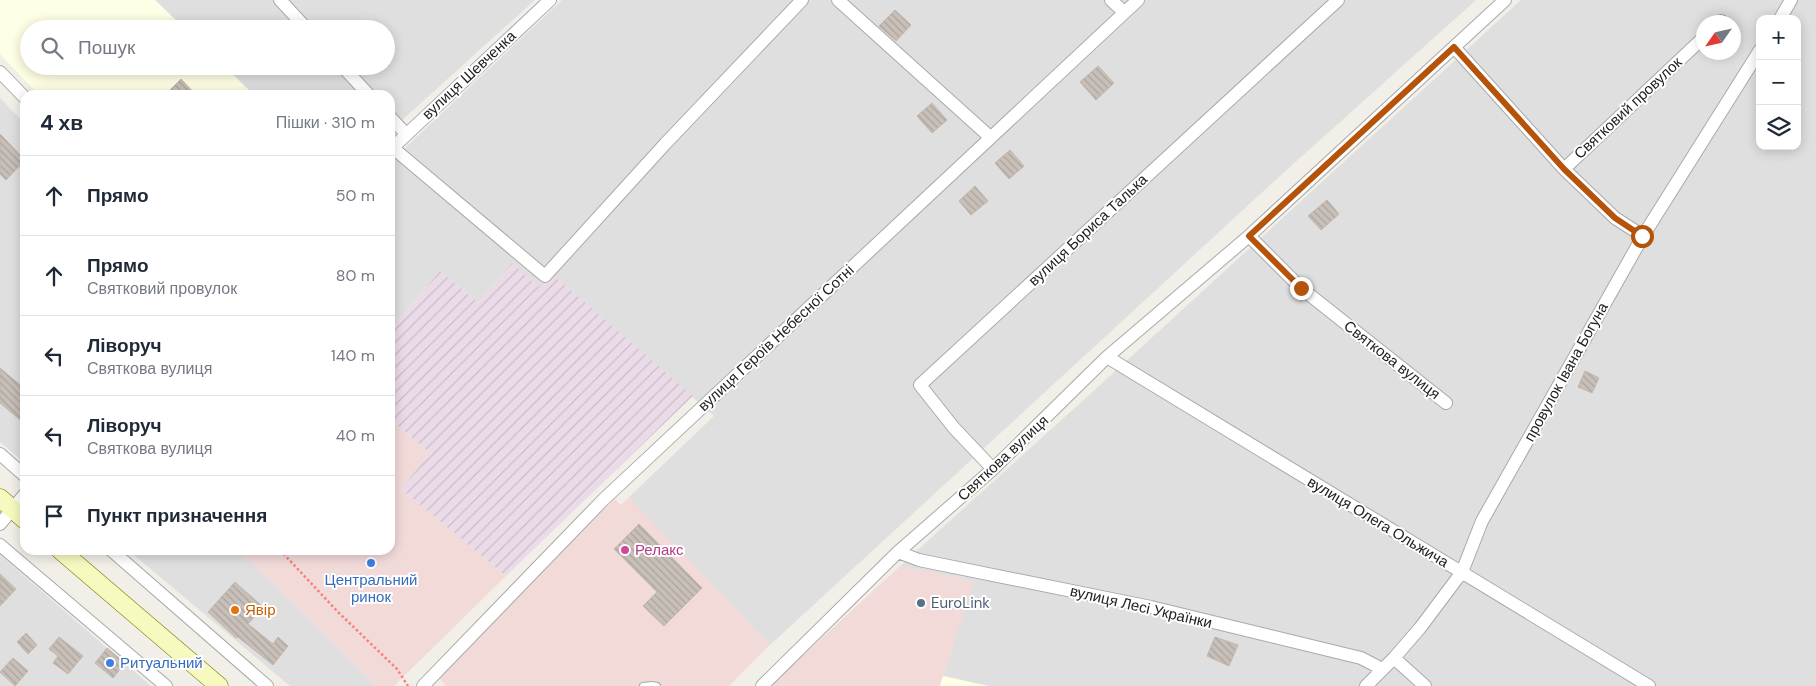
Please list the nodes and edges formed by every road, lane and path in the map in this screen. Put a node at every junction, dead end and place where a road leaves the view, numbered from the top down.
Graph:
1 (280, 0) edge
2 (550, 0) edge
3 (802, 0) edge
4 (838, 0) edge
5 (1111, 0) edge
6 (1138, 0) edge
7 (1338, 0) edge
8 (1505, 0) edge
9 (1791, 0) edge
10 (1124, 12) junction
11 (1782, 15) edge
12 (299, 20) edge
13 (1696, 45) edge
14 (1454, 47) junction
15 (1756, 56) edge
16 (0, 72) edge
17 (351, 75) edge
18 (365, 90) edge
19 (20, 93) edge
20 (395, 122) edge
21 (406, 134) junction
22 (990, 137) junction
23 (395, 145) edge
24 (395, 152) edge
25 (1564, 169) junction
26 (1249, 236) junction
27 (1642, 236) junction
28 (1107, 358) junction
29 (1446, 403) dead end
30 (0, 454) edge
31 (993, 469) junction
32 (20, 472) edge
33 (12, 509) edge
34 (0, 524) edge
35 (0, 545) edge
36 (898, 552) junction
37 (66, 555) edge
38 (117, 555) edge
39 (285, 555) edge
40 (1462, 572) junction
41 (1394, 658) junction
42 (1382, 669) junction
43 (166, 686) edge
44 (219, 686) edge
45 (268, 686) edge
46 (408, 686) edge
47 (423, 686) edge
48 (643, 686) edge
49 (657, 686) edge
50 (762, 686) edge
51 (1366, 686) edge
52 (1425, 686) edge
53 (1649, 686) edge

1 - 12 street
2 - 21 street, вулиця Шевченка
3 - 24 street
4 - 22 street
5 - 10 street
6 - 10 street, вулиця Героїв Небесної Сотні
7 - 31 street, вулиця Бориса Талька
8 - 14 street, Святкова вулиця
9 - 11 street
10 - 22 street, вулиця Героїв Небесної Сотні
13 - 25 street, Святковий провулок
14 - 25 street, Святковий провулок
14 - 26 street, Святкова вулиця
15 - 27 street, провулок Івана Богуна
16 - 19 street
17 - 18 street
20 - 21 street
21 - 23 street, вулиця Шевченка
22 - 47 street, вулиця Героїв Небесної Сотні
25 - 27 street
26 - 28 street, Святкова вулиця
26 - 29 street, Святкова вулиця
27 - 40 street, провулок Івана Богуна
28 - 31 street, Святкова вулиця
28 - 40 street, вулиця Олега Ольжича
30 - 32 street
31 - 36 street, Святкова вулиця
33 - 34 street
35 - 43 street
36 - 42 street, вулиця Лесі Українки
36 - 50 street, Святкова вулиця
37 - 44 main road
38 - 45 street
39 - 46 path
40 - 41 street, провулок Івана Богуна
40 - 53 street, вулиця Олега Ольжича
41 - 42 street, провулок Івана Богуна
41 - 52 street
42 - 51 street, провулок Івана Богуна
48 - 49 lane

